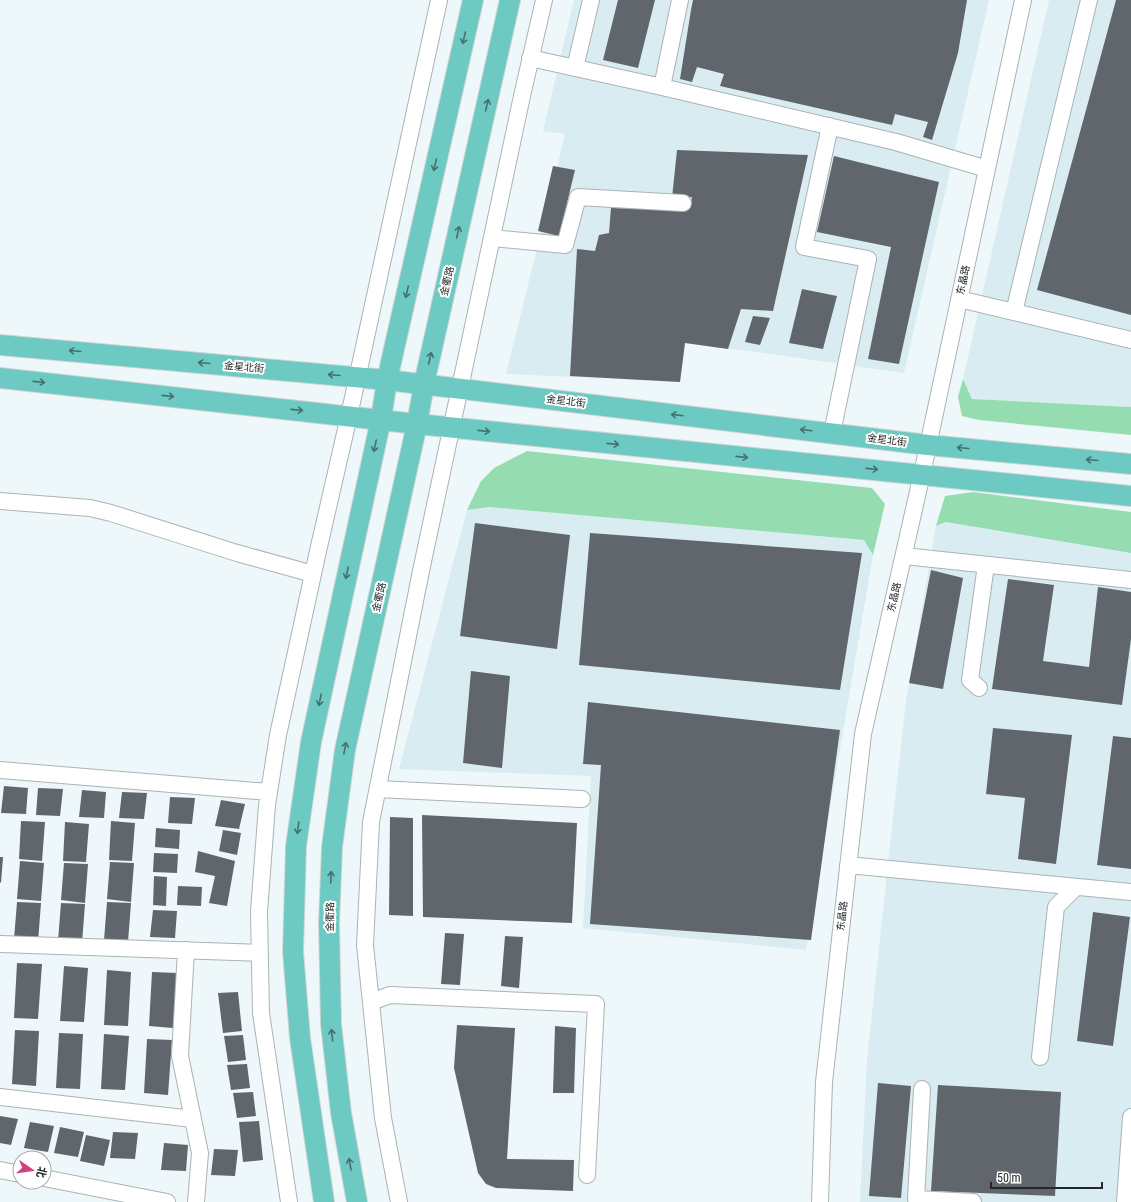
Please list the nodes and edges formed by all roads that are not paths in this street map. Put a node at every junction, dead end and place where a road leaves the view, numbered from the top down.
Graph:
1 (439, 0) edge
2 (473, 0) edge
3 (510, 0) edge
4 (544, 0) edge
5 (591, 0) edge
6 (680, 0) edge
7 (1023, 0) edge
8 (1088, 0) edge
9 (530, 58) junction
10 (575, 68) junction
11 (662, 87) junction
12 (830, 126) junction
13 (987, 169) junction
14 (683, 203) dead end
15 (492, 238) junction
16 (959, 299) junction
17 (1014, 312) junction
18 (1131, 340) edge
19 (0, 345) edge
20 (358, 377) junction
21 (0, 378) edge
22 (387, 380) junction
23 (424, 384) junction
24 (460, 388) junction
25 (349, 416) junction
26 (380, 419) junction
27 (417, 424) junction
28 (452, 428) junction
29 (832, 433) junction
30 (928, 445) junction
31 (1131, 464) edge
32 (922, 474) junction
33 (1131, 496) edge
34 (0, 501) edge
35 (904, 556) junction
36 (986, 565) junction
37 (313, 574) junction
38 (1131, 580) edge
39 (979, 688) dead end
40 (0, 770) edge
41 (378, 789) junction
42 (269, 792) junction
43 (582, 799) dead end
44 (848, 865) junction
45 (1076, 887) junction
46 (1131, 892) edge
47 (0, 944) edge
48 (186, 950) junction
49 (260, 953) junction
50 (371, 1002) junction
51 (1040, 1058) dead end
52 (922, 1089) dead end
53 (0, 1097) edge
54 (1131, 1117) edge
55 (193, 1119) junction
56 (0, 1170) edge
57 (12, 1172) edge
58 (587, 1175) dead end
59 (52, 1180) edge
60 (168, 1202) edge
61 (196, 1202) edge
62 (289, 1202) edge
63 (324, 1202) edge
64 (357, 1202) edge
65 (399, 1202) edge
66 (820, 1202) edge
67 (973, 1202) edge
68 (1125, 1202) edge

1 - 20 street
2 -> 22 main road
23 -> 3 main road, 金衢路
4 - 9 street
5 - 10 street
6 - 11 street
7 - 13 street, 东晶路
8 - 17 street
9 - 10 street
9 - 15 street
10 - 11 street
11 - 12 street
12 - 13 street
12 - 29 street
13 - 16 street, 东晶路
14 - 15 street
15 - 24 street
16 - 17 street
16 - 30 street, 东晶路
17 - 18 street
20 -> 19 main road, 金星北街
20 - 22 main road, 金星北街
20 - 25 street
21 -> 25 main road
22 - 23 main road, 金星北街
22 - 26 main road
23 - 24 main road, 金星北街
23 - 27 main road, 金衢路
24 - 28 street
29 -> 24 main road, 金星北街
25 - 26 main road
25 - 37 street
26 - 27 main road
26 -> 63 main road
27 - 28 main road
64 -> 27 main road, 金衢路
28 -> 32 main road
28 - 41 street
29 - 30 main road, 金星北街
31 -> 30 main road, 金星北街
30 - 32 street, 东晶路
32 - 33 main road
32 - 35 street, 东晶路
34 - 37 street
35 - 36 street
35 - 44 street, 东晶路
36 - 38 street
36 - 39 street
37 - 42 street
40 - 42 street
41 - 43 street
41 - 50 street
42 - 49 street
44 - 45 street
44 - 66 street, 东晶路
45 - 46 street
45 - 51 street
47 - 48 street
48 - 49 street
48 - 55 street
49 - 62 street
50 - 58 street
50 - 65 street
52 - 67 street
53 - 55 street
54 - 68 street
55 - 61 street
56 - 57 street
59 - 60 street

